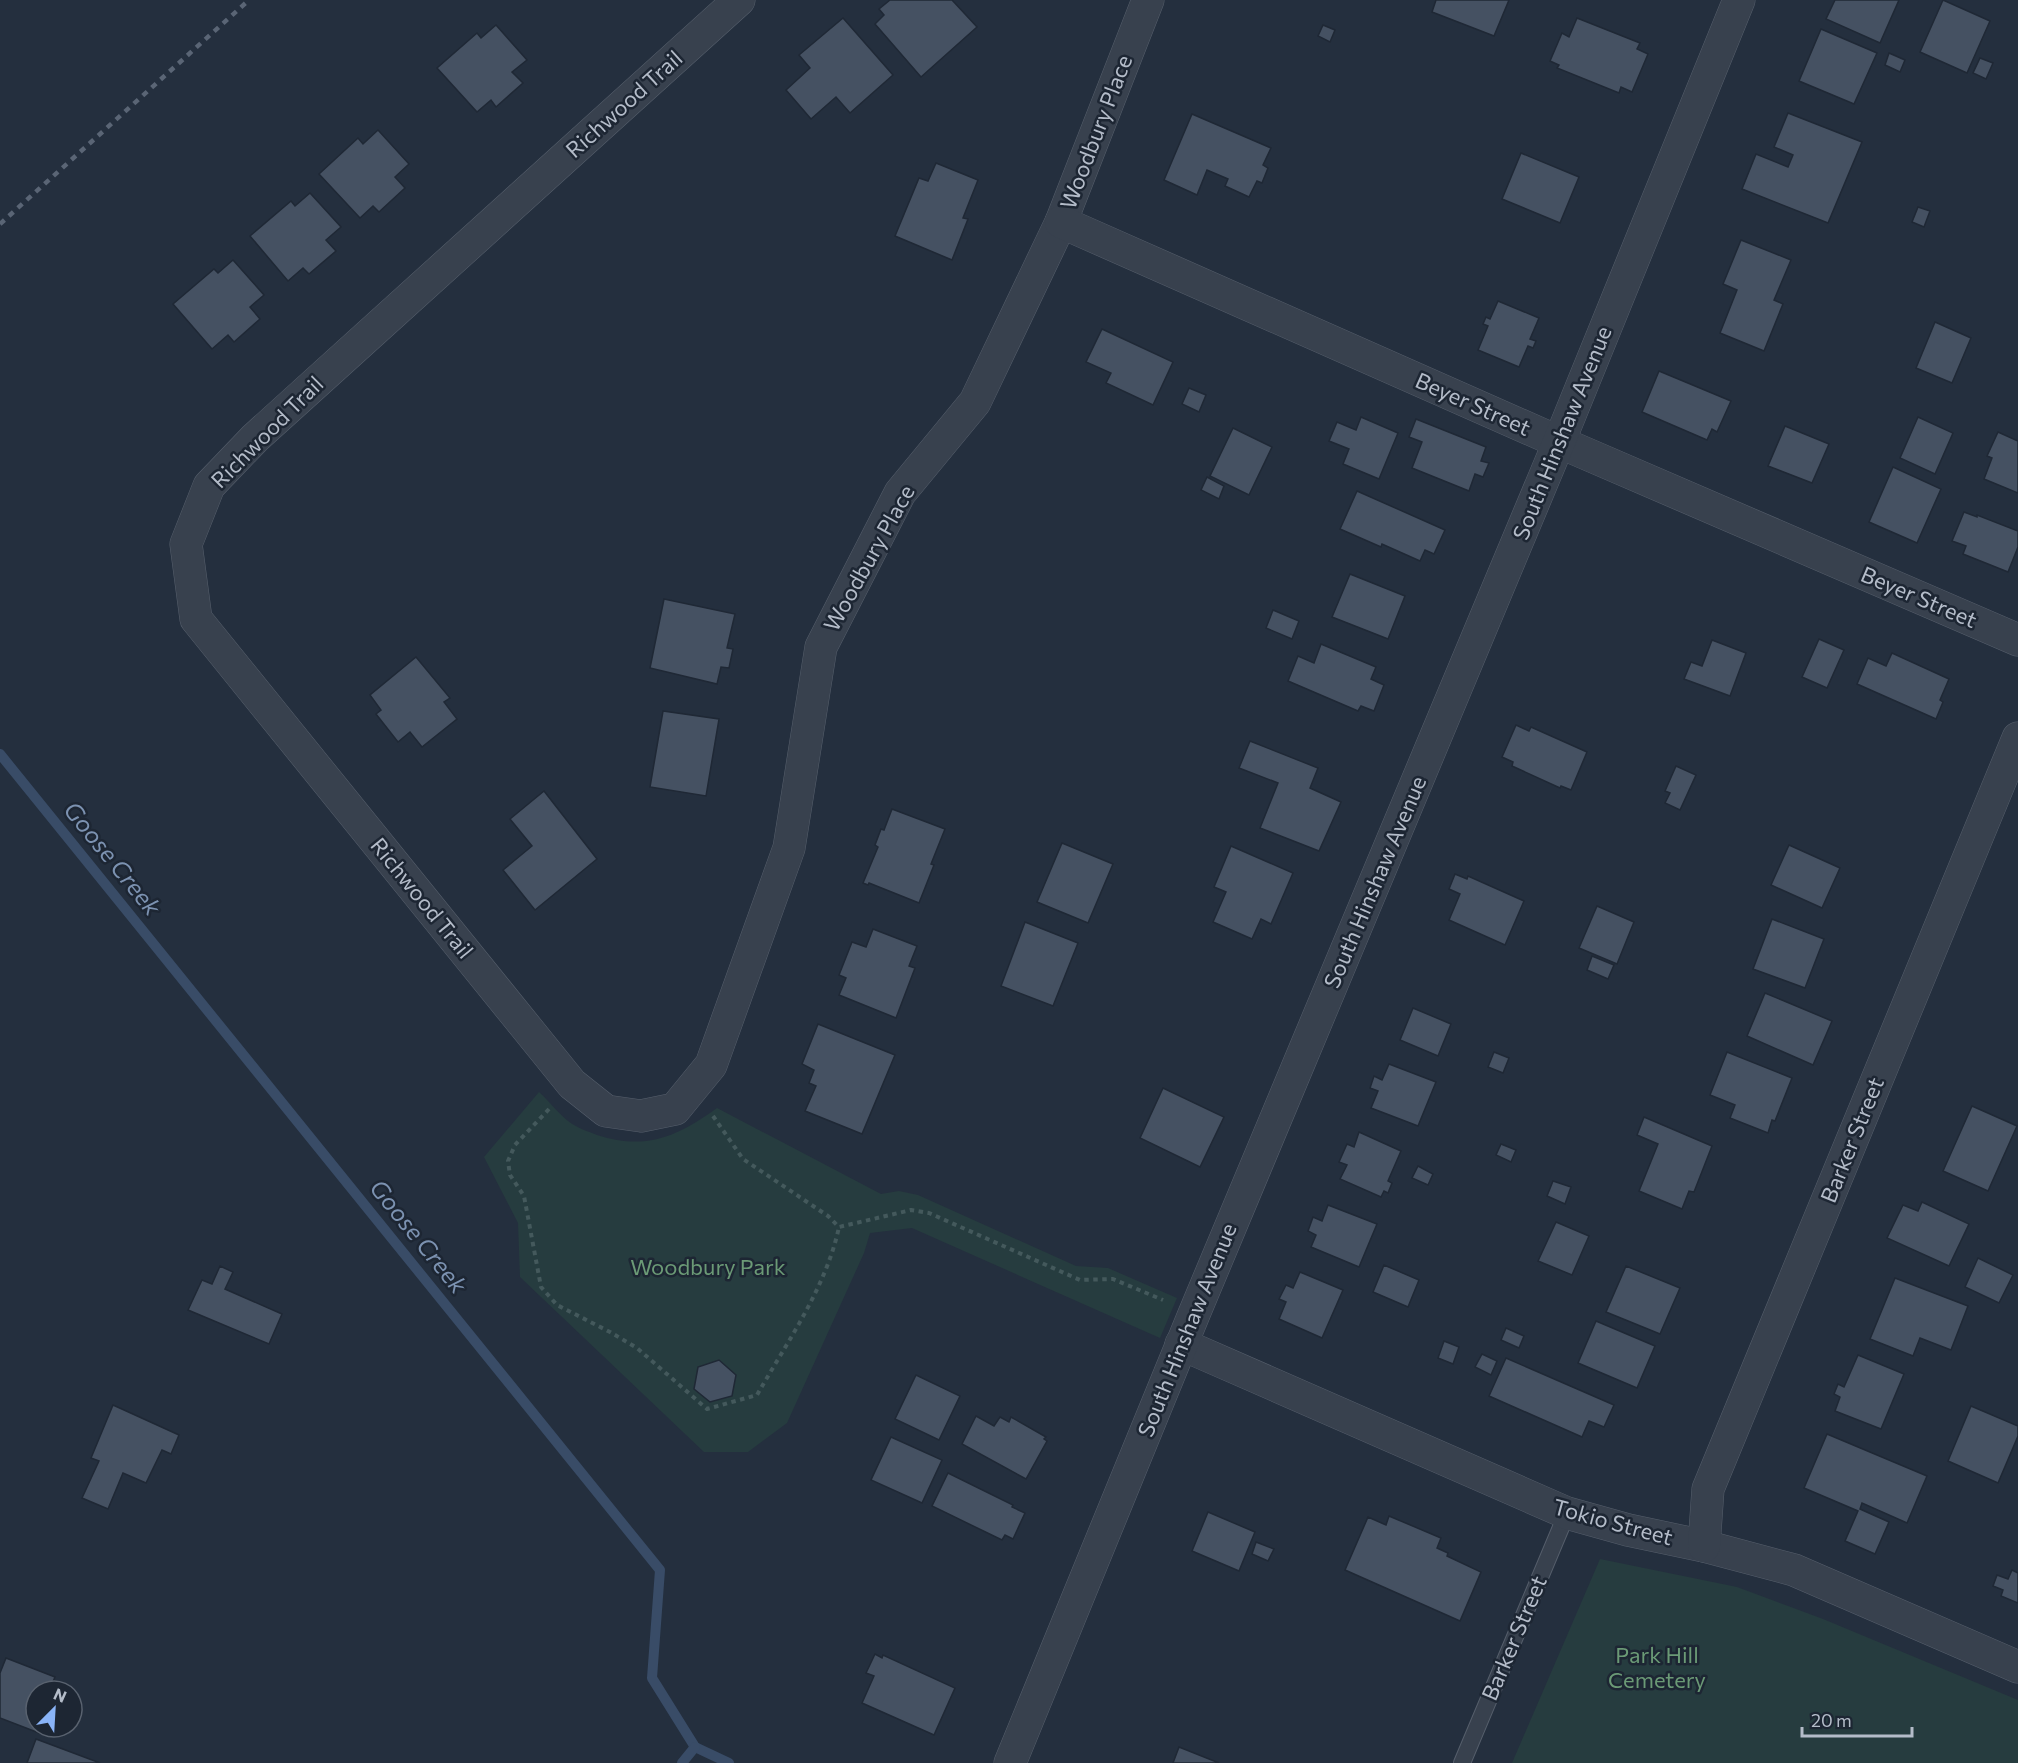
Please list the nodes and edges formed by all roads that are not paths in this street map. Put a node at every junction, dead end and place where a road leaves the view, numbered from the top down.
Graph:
1 (739, 0) edge
2 (1148, 0) edge
3 (1738, 0) edge
4 (1061, 222) junction
5 (1559, 442) junction
6 (2018, 640) edge
7 (2018, 738) edge
8 (640, 1116) joint
9 (1181, 1344) junction
10 (1567, 1513) junction
11 (1704, 1546) junction
12 (2018, 1667) edge
13 (1010, 1763) edge
14 (1462, 1763) edge

1 - 8 street, Richwood Trail
2 - 4 street, Woodbury Place
3 - 5 street, South Hinshaw Avenue
4 - 5 street, Beyer Street
4 - 8 street, Woodbury Place
5 - 6 street, Beyer Street
5 - 9 street, South Hinshaw Avenue
7 - 11 street, Barker Street
9 - 10 street, Tokio Street
9 - 13 street, South Hinshaw Avenue
10 - 11 street, Tokio Street
10 - 14 lane, Barker Street
11 - 12 street, Tokio Street

